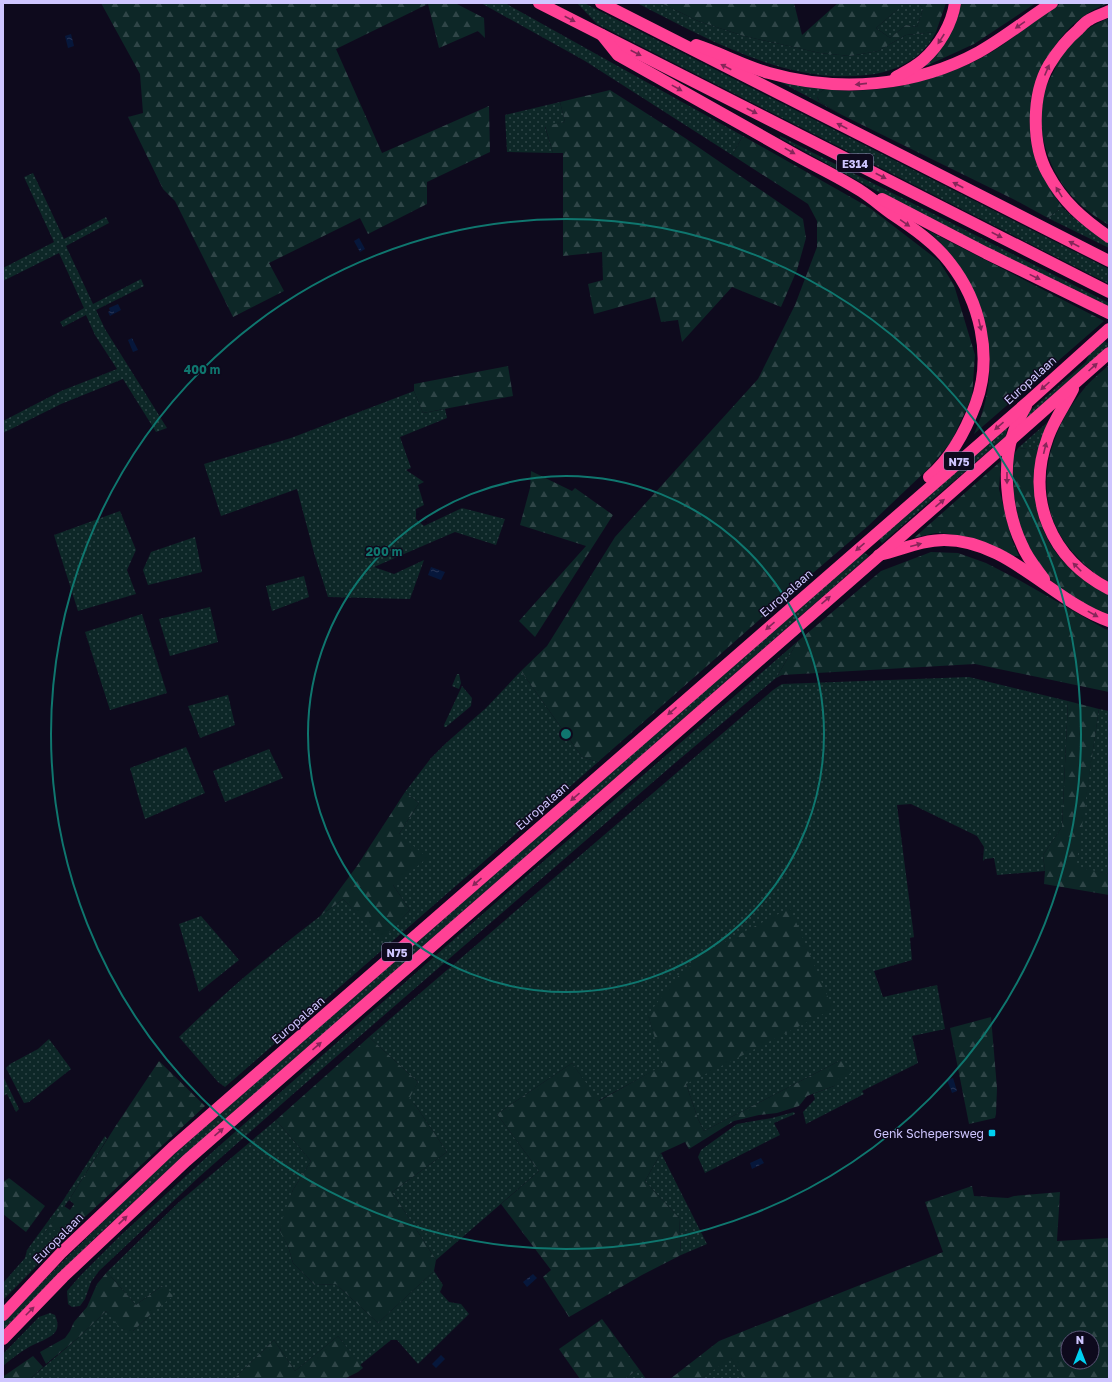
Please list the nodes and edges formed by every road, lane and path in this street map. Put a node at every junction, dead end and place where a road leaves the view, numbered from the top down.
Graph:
1 (539, 3) edge
2 (601, 3) edge
3 (955, 3) edge
4 (1052, 3) edge
5 (1109, 11) edge
6 (657, 32) junction
7 (602, 35) junction
8 (890, 81) junction
9 (862, 192) junction
10 (1109, 237) edge
11 (1109, 261) edge
12 (1109, 292) edge
13 (1109, 313) edge
14 (1105, 333) edge
15 (1109, 353) edge
16 (1078, 381) junction
17 (1028, 401) junction
18 (1011, 440) junction
19 (890, 521) junction
20 (878, 555) junction
21 (1051, 587) junction
22 (1109, 589) edge
23 (1109, 621) edge
24 (3, 1315) edge
25 (3, 1339) edge

1 -> 7 highway, E314
2 - 6 highway, E314
3 -> 8 highway
4 -> 8 highway
10 -> 5 highway
8 -> 6 highway
11 -> 6 highway, E314
7 -> 9 highway
7 -> 12 highway, E314
9 -> 13 highway
9 -> 19 highway
14 -> 17 highway, Europalaan / N75
16 -> 15 highway, N75
16 - 18 highway, N75
22 -> 16 highway
17 - 18 highway
17 -> 19 highway, Europalaan / N75
20 -> 18 highway, N75
18 -> 21 highway
19 -> 24 highway, Europalaan / N75
20 -> 21 highway
25 -> 20 highway, N75
21 -> 23 highway

